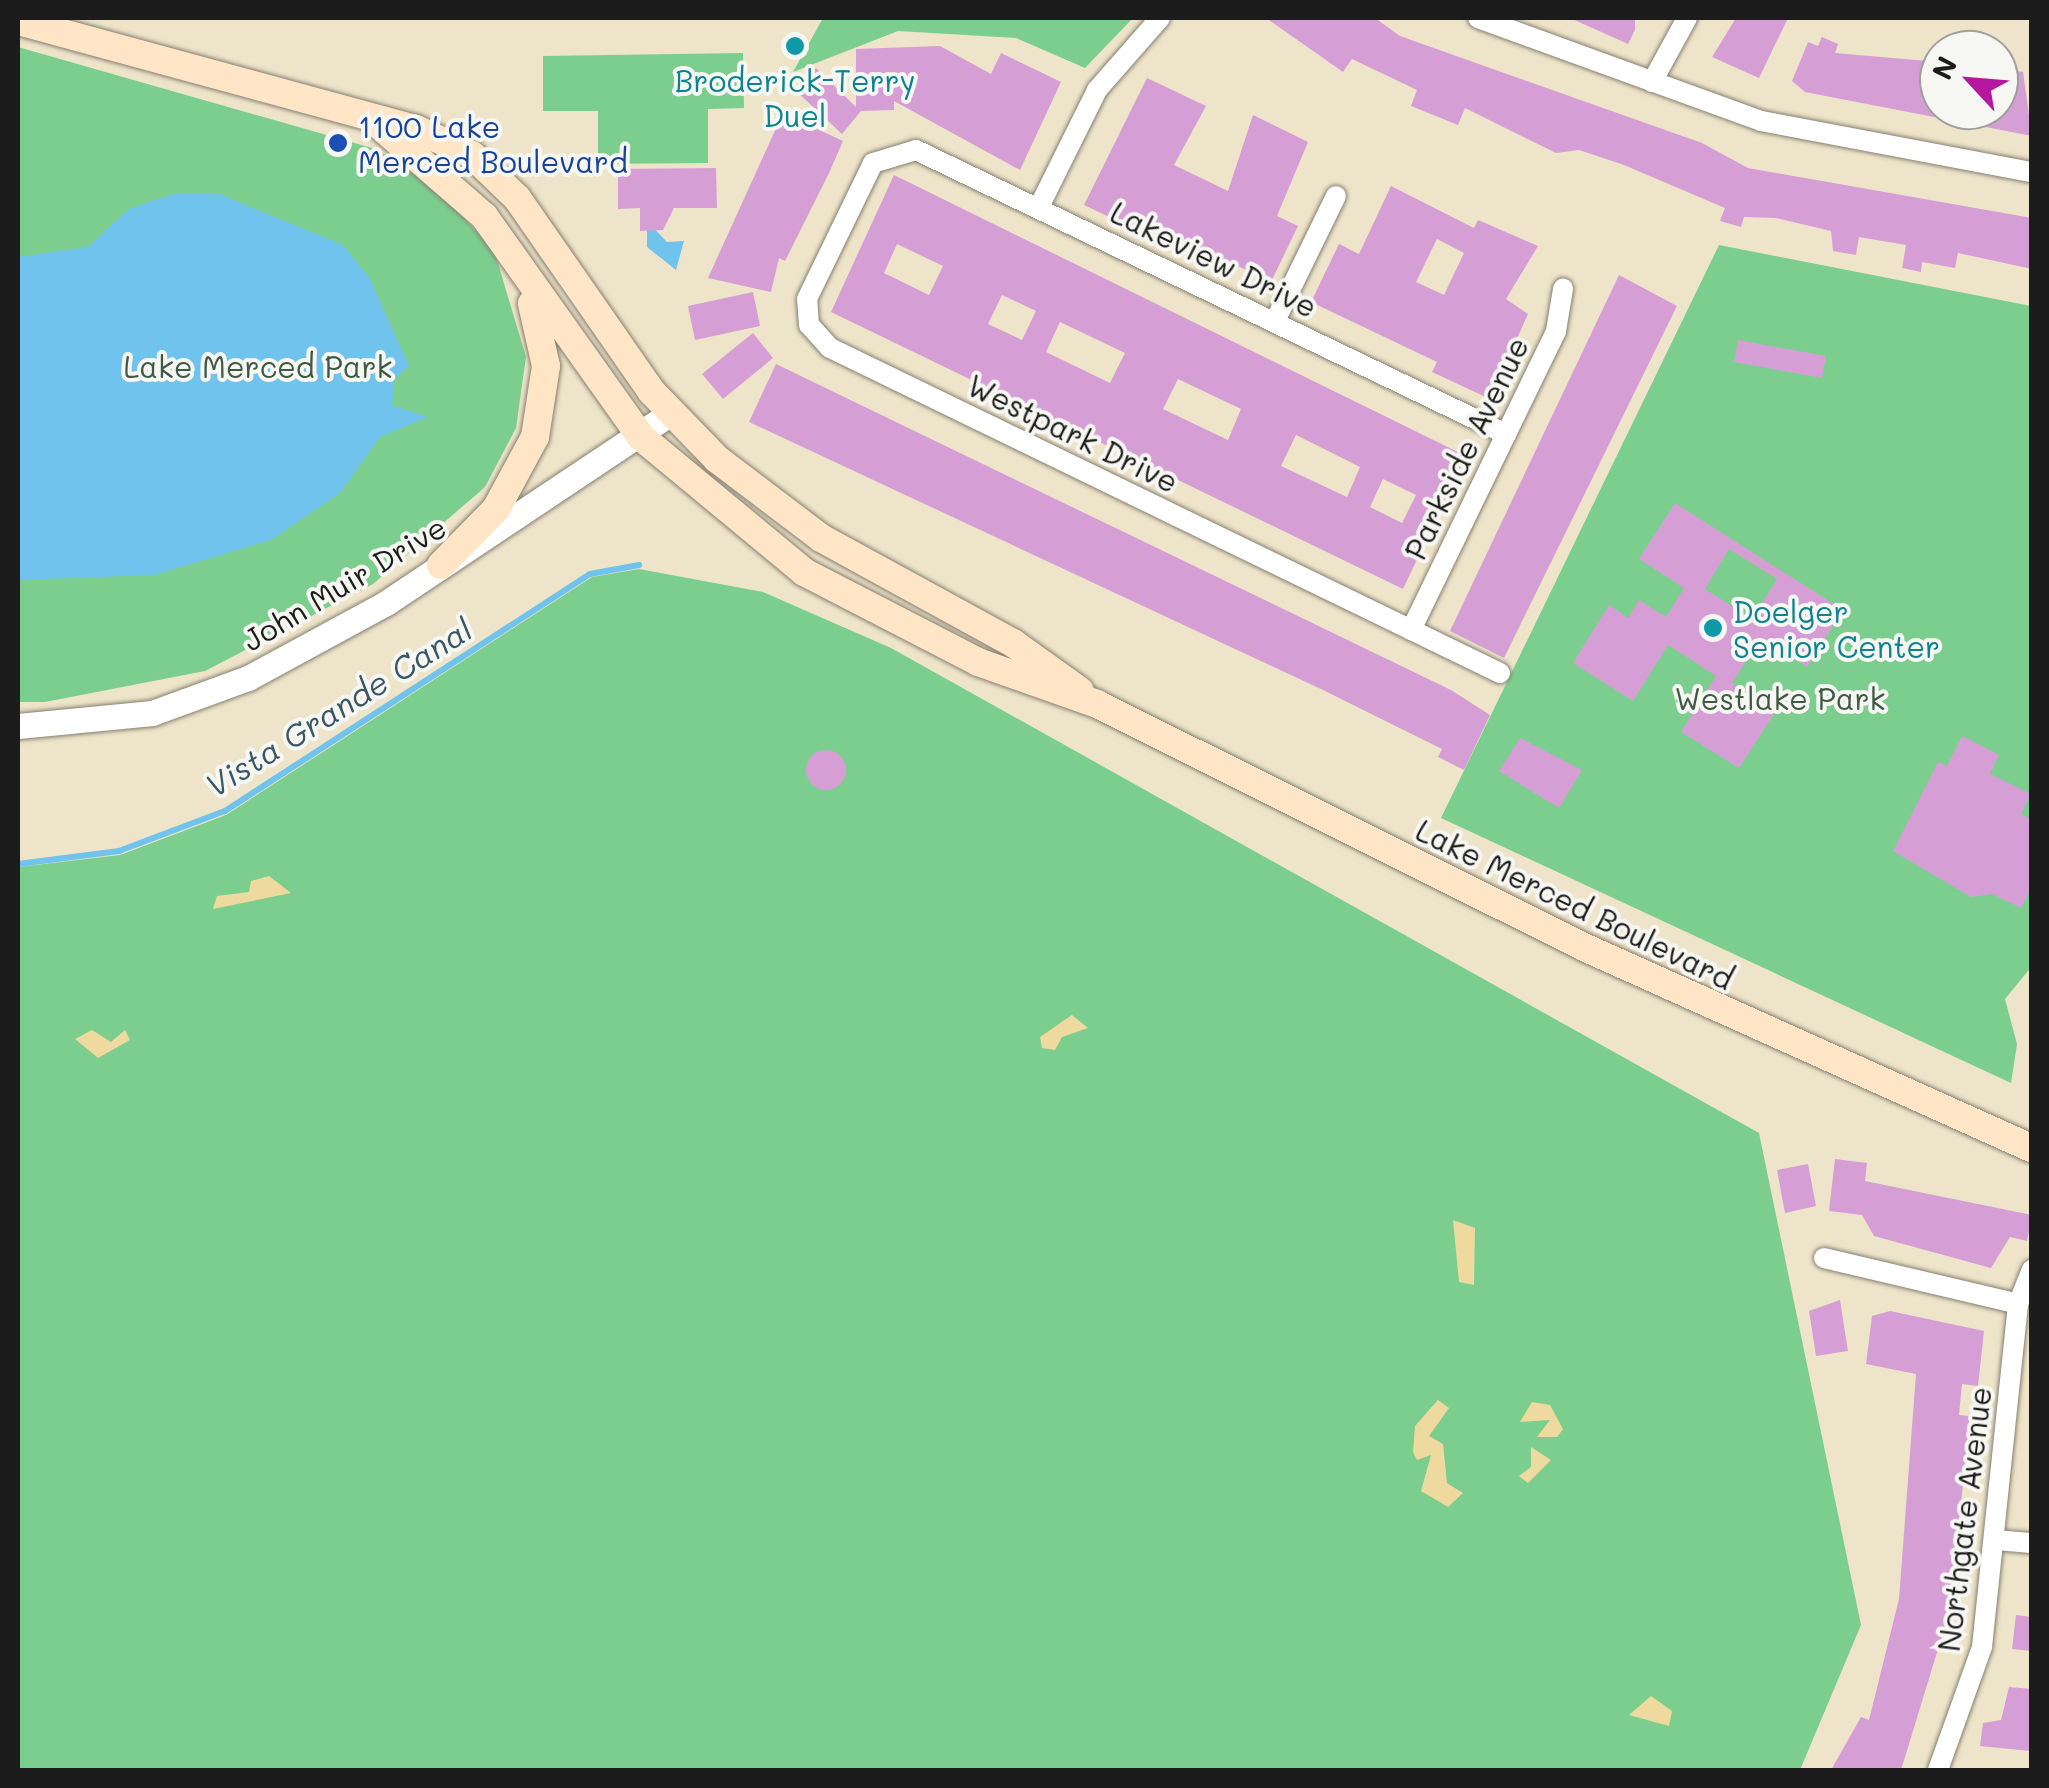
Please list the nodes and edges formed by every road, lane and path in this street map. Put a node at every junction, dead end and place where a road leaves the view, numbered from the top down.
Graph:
1 (1160, 18) edge
2 (1478, 18) edge
3 (1686, 18) edge
4 (18, 21) edge
5 (1652, 82) junction
6 (378, 124) junction
7 (893, 151) joint
8 (2032, 172) edge
9 (1336, 196) dead end
10 (1038, 207) junction
11 (521, 270) junction
12 (1563, 289) dead end
13 (1274, 321) junction
14 (670, 413) junction
15 (1506, 434) junction
16 (642, 438) junction
17 (441, 565) junction
18 (1411, 630) junction
19 (1500, 673) dead end
20 (1097, 704) junction
21 (18, 726) edge
22 (2032, 1148) edge
23 (1824, 1258) dead end
24 (2032, 1270) edge
25 (2018, 1304) junction
26 (1996, 1540) junction
27 (2032, 1544) edge
28 (1938, 1770) edge

1 - 10 street
2 - 5 street
3 - 5 street
4 - 6 main road, Lake Merced Boulevard
5 - 8 street
6 - 11 main road, Lake Merced Boulevard
6 - 14 main road, Lake Merced Boulevard
7 - 10 street, Lakeview Drive
7 - 18 street, Westpark Drive
9 - 13 street
10 - 13 street, Lakeview Drive
11 - 16 main road, Lake Merced Boulevard
11 - 17 main road
12 - 15 street, Parkside Avenue
13 - 15 street, Lakeview Drive
14 - 16 street, John Muir Drive
14 - 20 main road, Lake Merced Boulevard
15 - 18 street, Parkside Avenue
16 - 17 street, John Muir Drive
16 - 20 main road, Lake Merced Boulevard
17 - 21 street, John Muir Drive
18 - 19 street, Westpark Drive
20 - 22 main road, Lake Merced Boulevard
23 - 25 street
24 - 25 street, Northgate Avenue
25 - 26 street, Northgate Avenue
26 - 27 street
26 - 28 street, Northgate Avenue

